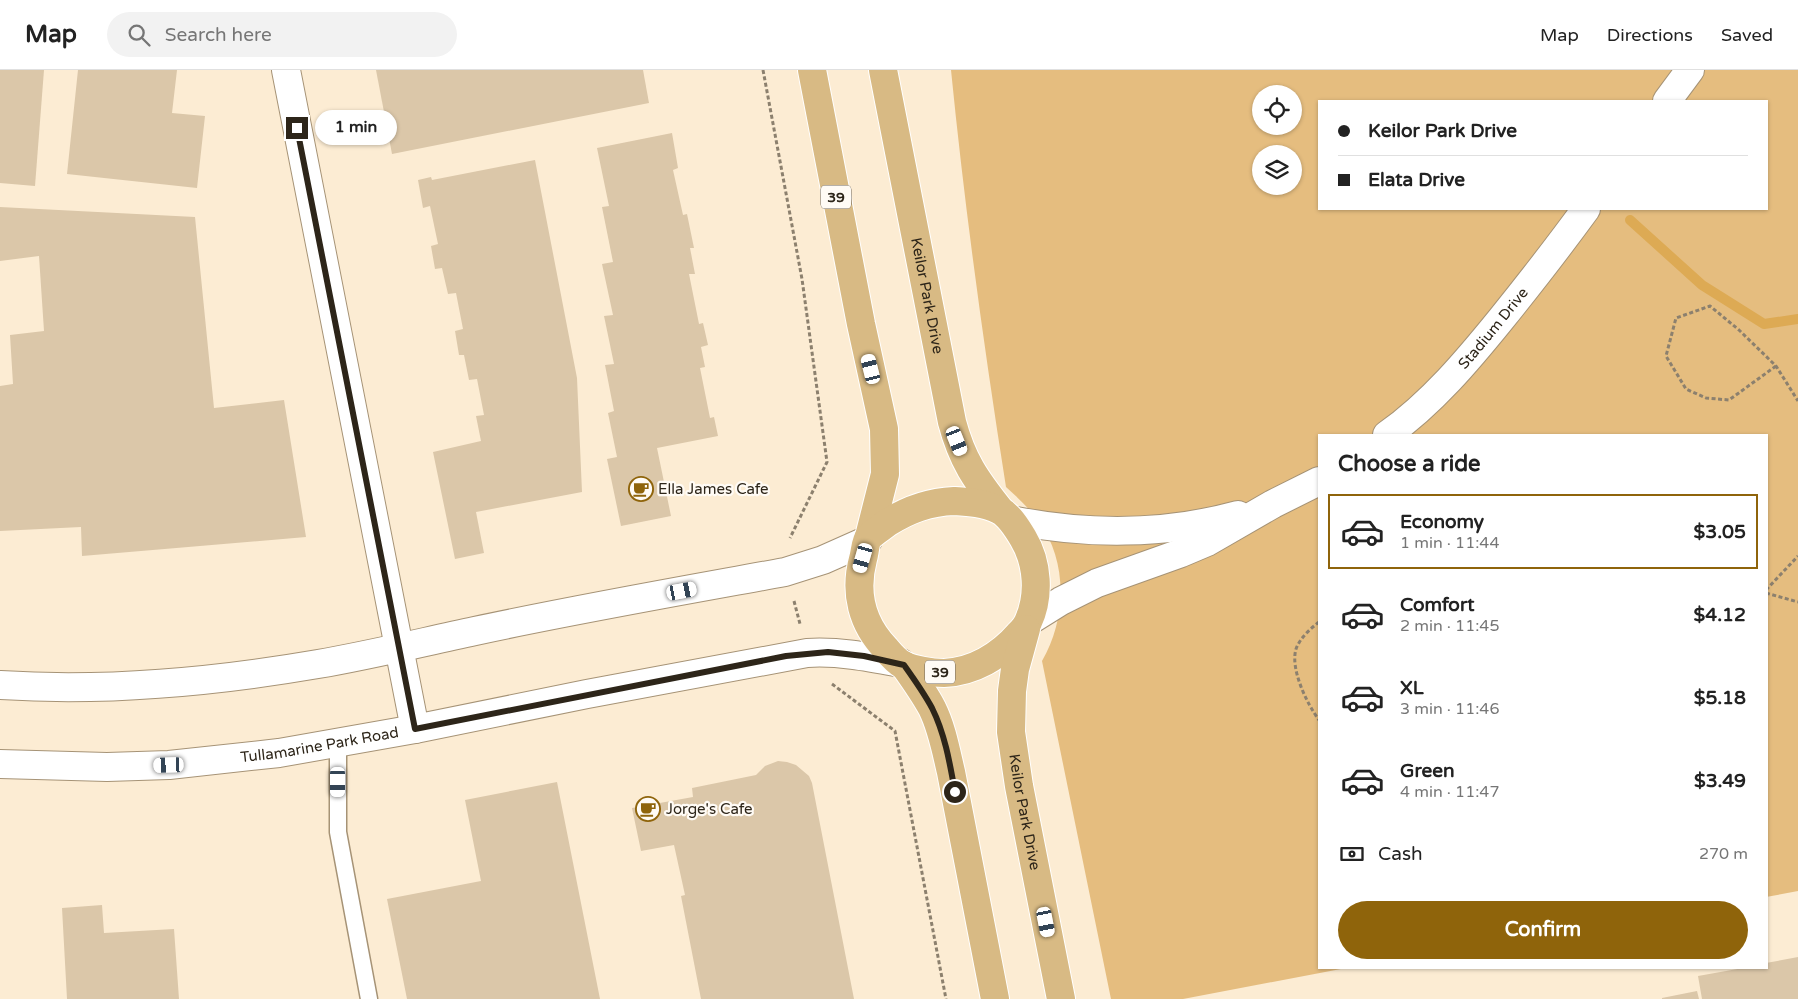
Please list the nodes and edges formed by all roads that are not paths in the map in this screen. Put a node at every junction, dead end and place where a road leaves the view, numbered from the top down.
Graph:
1 (286, 70) edge
2 (812, 70) edge
3 (884, 70) edge
4 (1690, 70) edge
5 (1667, 100) edge
6 (1585, 210) edge
7 (1388, 434) edge
8 (1318, 482) edge
9 (1273, 504) junction
10 (1005, 515) junction
11 (869, 539) junction
12 (1028, 623) junction
13 (398, 648) junction
14 (902, 664) junction
15 (0, 685) edge
16 (415, 729) junction
17 (338, 742) junction
18 (0, 764) edge
19 (369, 999) edge
20 (995, 999) edge
21 (1061, 999) edge

1 - 13 street
2 - 11 main road, 39
3 - 10 main road, Keilor Park Drive
4 - 5 street
6 - 7 street, Stadium Drive
8 - 9 street
9 - 10 street
9 - 12 street
10 - 11 main road
10 - 12 main road
11 - 13 street
11 - 14 main road, 39
12 - 14 main road, 39
12 - 21 main road, Keilor Park Drive
13 - 15 street
13 - 16 street
14 - 16 street, Tullamarine Park Road
14 - 20 main road, 39
16 - 17 street, Tullamarine Park Road
17 - 18 street, Tullamarine Park Road
17 - 19 lane

